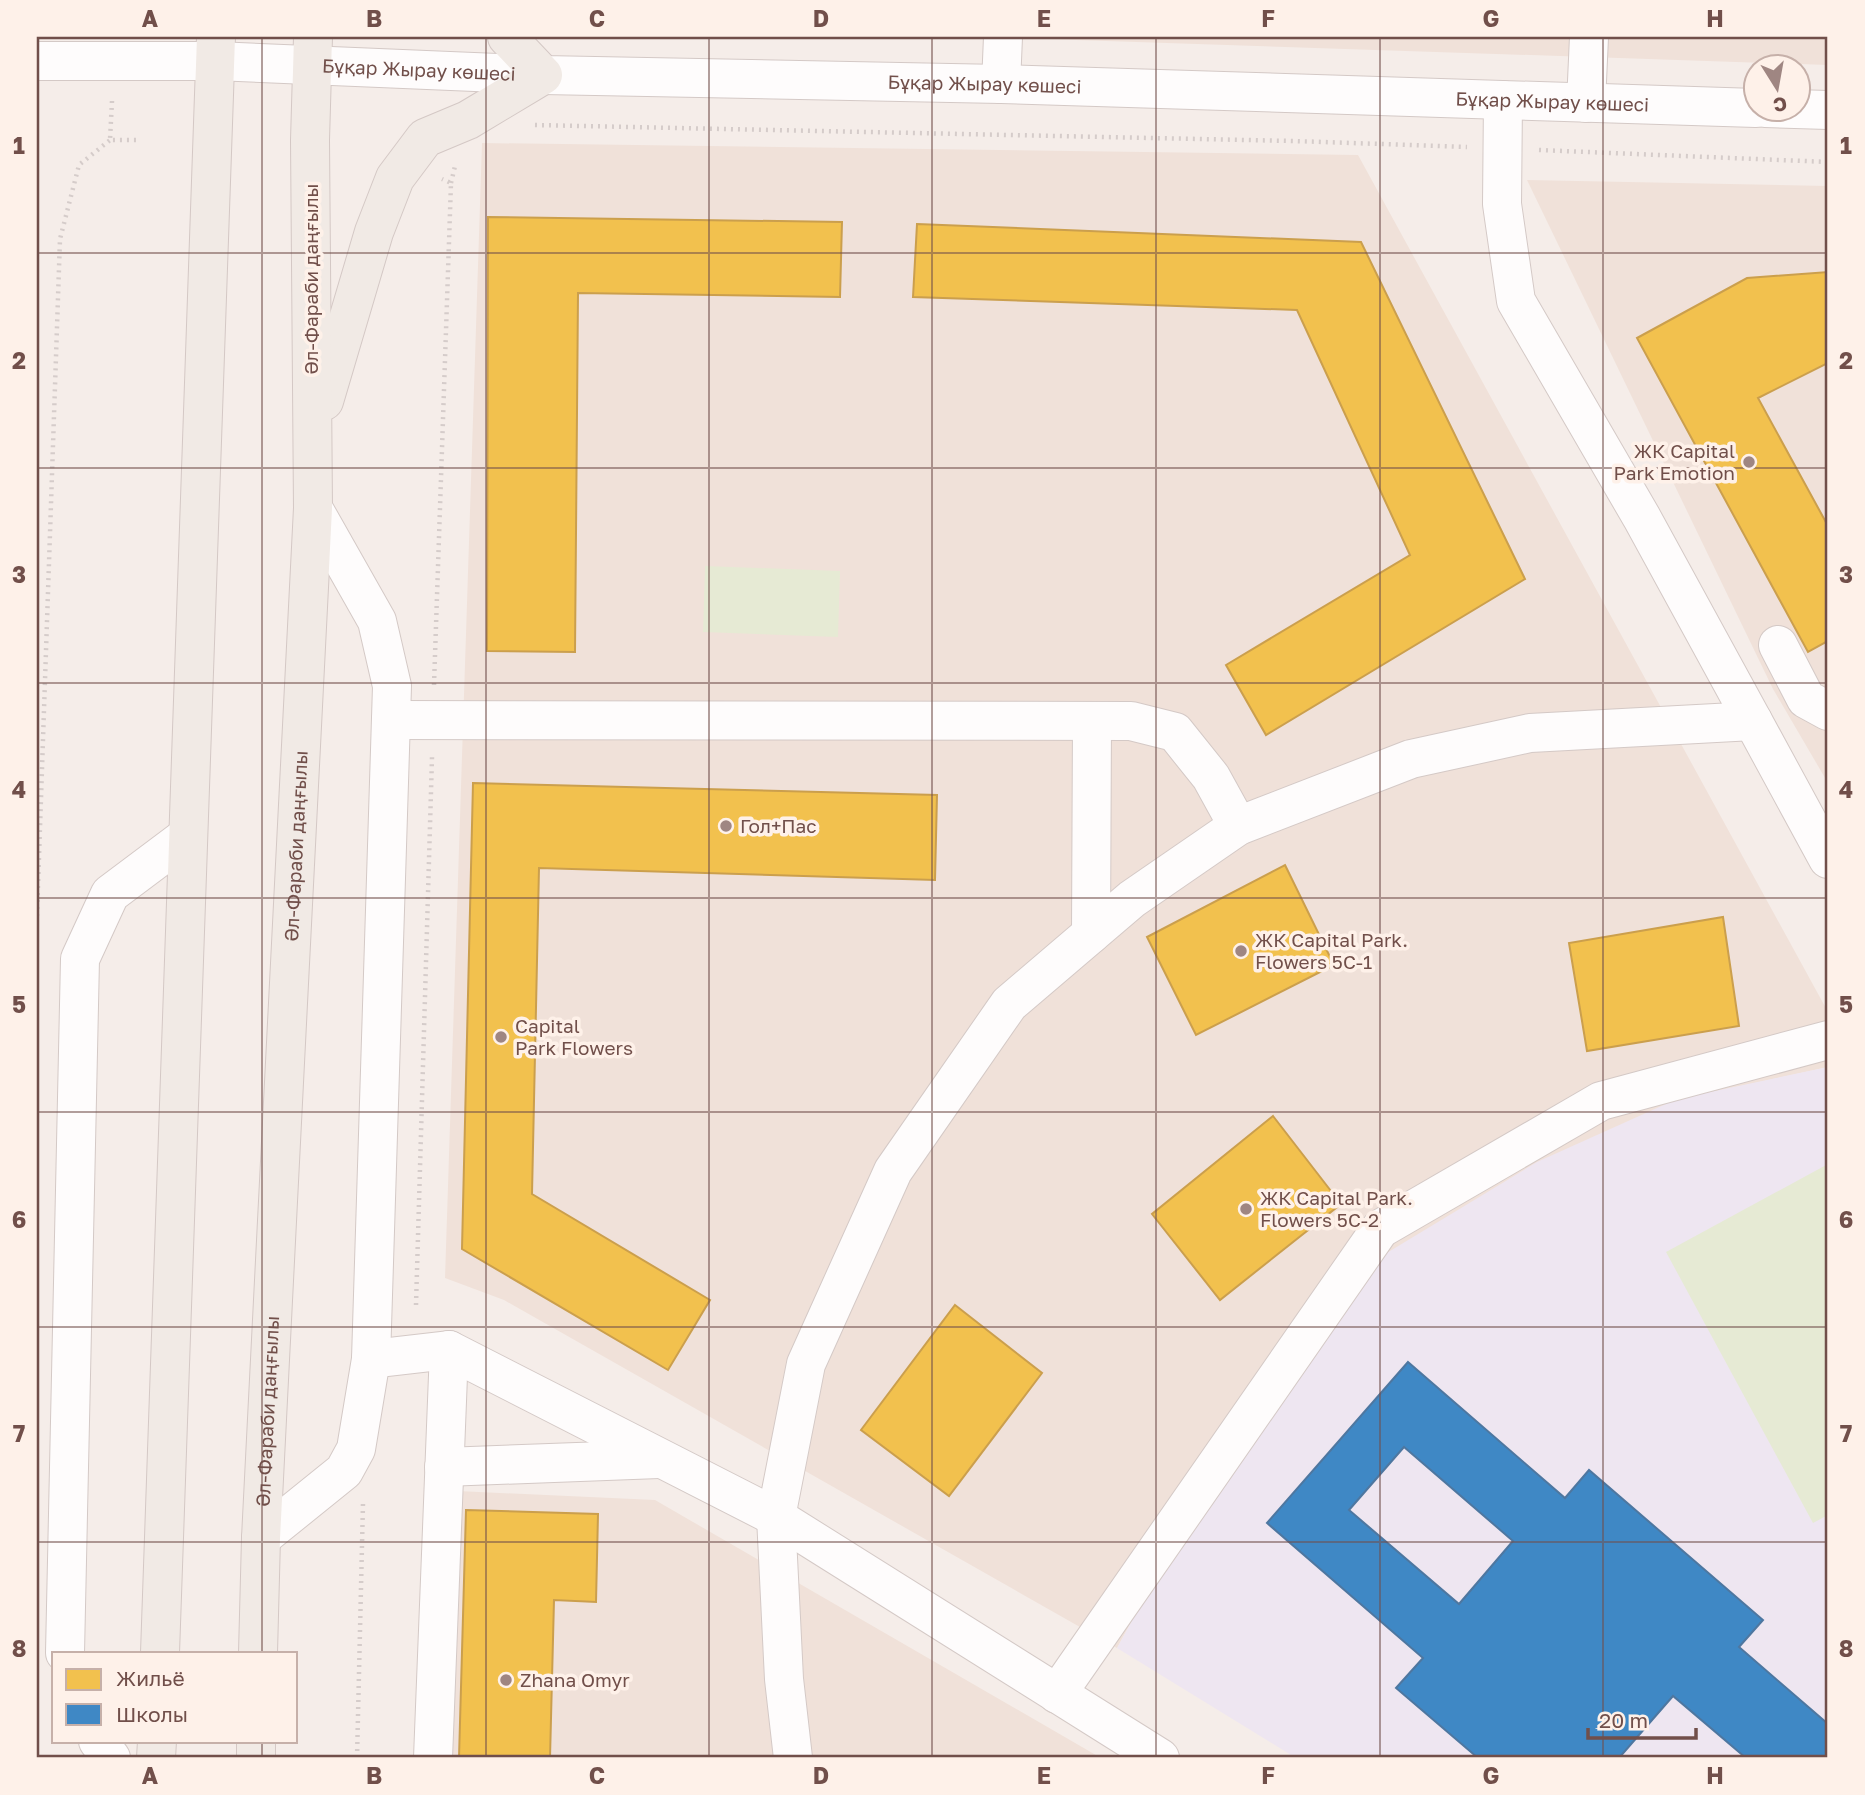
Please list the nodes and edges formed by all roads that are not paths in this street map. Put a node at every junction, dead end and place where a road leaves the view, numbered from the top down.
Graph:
1 (507, 37) edge
2 (1003, 37) edge
3 (1589, 37) edge
4 (216, 49) edge
5 (313, 51) edge
6 (37, 61) edge
7 (542, 75) junction
8 (1001, 84) junction
9 (1503, 100) junction
10 (1587, 103) junction
11 (1742, 108) edge
12 (312, 439) junction
13 (313, 508) junction
14 (1777, 645) dead end
15 (1828, 711) edge
16 (391, 720) junction
17 (1092, 721) junction
18 (1753, 721) junction
19 (1238, 826) junction
20 (186, 837) junction
21 (1828, 859) edge
22 (1091, 934) junction
23 (1828, 1040) edge
24 (449, 1350) junction
25 (371, 1359) junction
26 (663, 1459) junction
27 (444, 1467) junction
28 (776, 1517) junction
29 (261, 1538) junction
30 (65, 1652) edge
31 (160, 1652) edge
32 (258, 1652) edge
33 (1057, 1694) junction
34 (99, 1742) edge
35 (111, 1758) edge
36 (433, 1758) edge
37 (793, 1758) edge
38 (1159, 1758) edge

1 - 7 main road
2 - 8 street
3 - 10 street
4 - 5 street, Бұқар Жырау көшесі
4 - 6 street, Бұқар Жырау көшесі
4 - 20 main road
5 - 7 street, Бұқар Жырау көшесі
5 - 12 main road, Әл-Фараби даңғылы
7 - 8 street, Бұқар Жырау көшесі
7 - 12 main road
8 - 9 street, Бұқар Жырау көшесі
9 - 10 street, Бұқар Жырау көшесі
9 - 18 street
10 - 11 street, Бұқар Жырау көшесі
12 - 13 main road, Әл-Фараби даңғылы
13 - 16 street
13 - 29 main road, Әл-Фараби даңғылы
14 - 15 street
16 - 17 street
16 - 25 street
17 - 19 street
17 - 22 street
18 - 19 street
18 - 21 street
19 - 22 street
20 - 30 street
20 - 31 main road
22 - 28 street
23 - 33 street
24 - 25 street
24 - 26 street
24 - 27 street
25 - 29 street
26 - 27 street
26 - 28 street
27 - 36 street
28 - 33 street
28 - 37 street
29 - 32 main road, Әл-Фараби даңғылы
33 - 38 street
34 - 35 street

